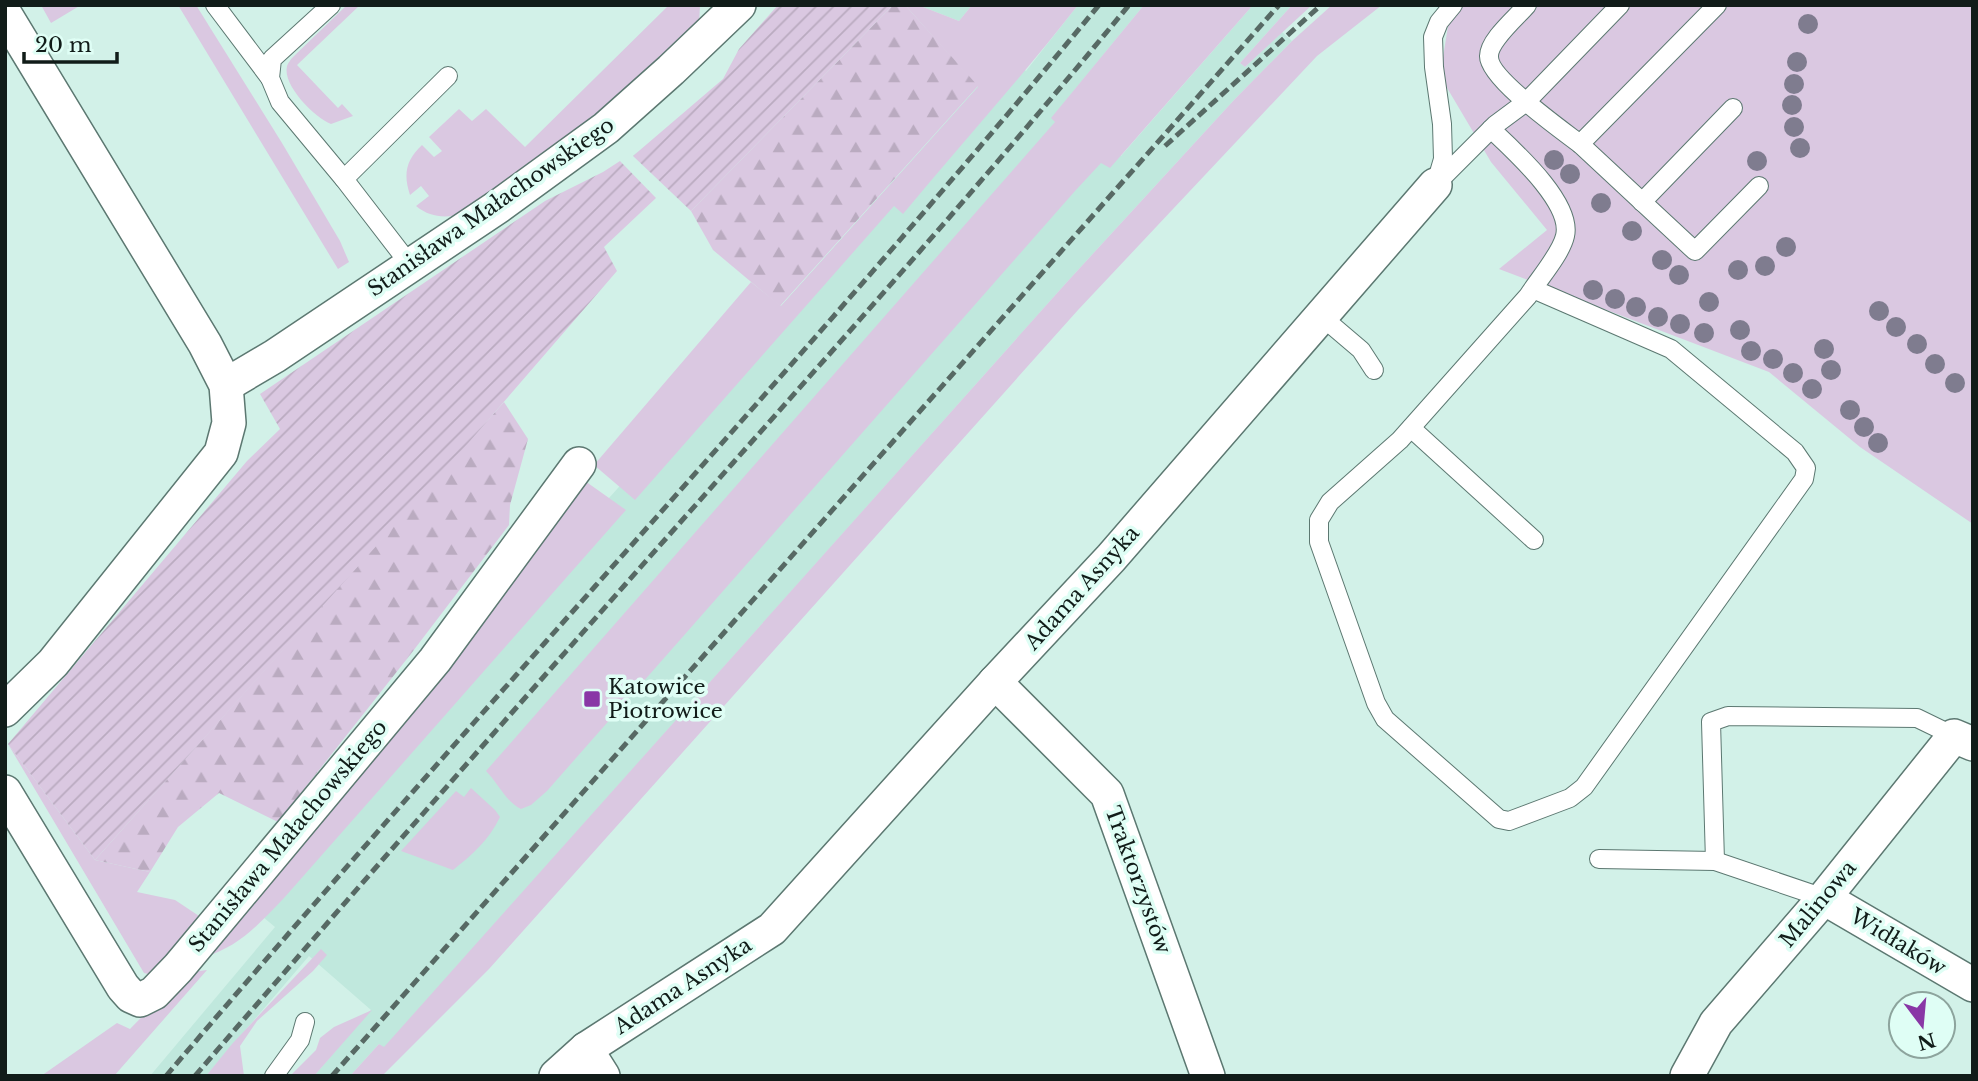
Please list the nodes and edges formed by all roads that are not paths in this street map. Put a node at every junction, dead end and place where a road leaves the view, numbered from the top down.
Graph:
1 (215, 5) edge
2 (331, 5) edge
3 (1452, 5) edge
4 (1527, 5) edge
5 (1620, 5) edge
6 (1717, 5) edge
7 (724, 11) edge
8 (5, 14) edge
9 (448, 76) dead end
10 (270, 78) junction
11 (1526, 102) junction
12 (1733, 108) dead end
13 (1491, 129) junction
14 (1580, 145) junction
15 (344, 179) junction
16 (1435, 185) junction
17 (1759, 186) dead end
18 (1642, 202) junction
19 (411, 266) junction
20 (1533, 289) junction
21 (1321, 316) junction
22 (1374, 370) dead end
23 (226, 385) junction
24 (1411, 428) junction
25 (579, 464) dead end
26 (1534, 540) dead end
27 (995, 682) junction
28 (5, 710) edge
29 (1964, 740) edge
30 (5, 792) edge
31 (1599, 859) dead end
32 (1715, 861) junction
33 (1824, 898) junction
34 (1973, 985) edge
35 (305, 1022) dead end
36 (595, 1062) edge
37 (274, 1076) edge
38 (556, 1076) edge
39 (1208, 1076) edge
40 (1688, 1076) edge

1 - 10 lane
2 - 10 lane
3 - 16 lane, Adama Asnyka
4 - 11 lane
5 - 11 lane
6 - 14 lane
7 - 19 street, Stanisława Małachowskiego
8 - 23 street
9 - 15 lane
10 - 15 lane
11 - 13 lane
11 - 14 lane
12 - 18 lane
13 - 16 lane
13 - 20 lane
14 - 18 lane
15 - 19 lane
16 - 21 street, Adama Asnyka
17 - 18 lane
19 - 23 street, Stanisława Małachowskiego
20 - 24 lane
20 - 24 lane
21 - 22 lane
21 - 27 street, Adama Asnyka
23 - 28 street
24 - 26 lane
25 - 30 street, Stanisława Małachowskiego
27 - 36 street, Adama Asnyka
27 - 39 street, Traktorzystów
29 - 32 lane
29 - 33 street, Malinowa
31 - 32 lane
32 - 33 lane
33 - 34 street, Widłaków
33 - 40 street, Malinowa
35 - 37 lane
36 - 38 street, Adama Asnyka

